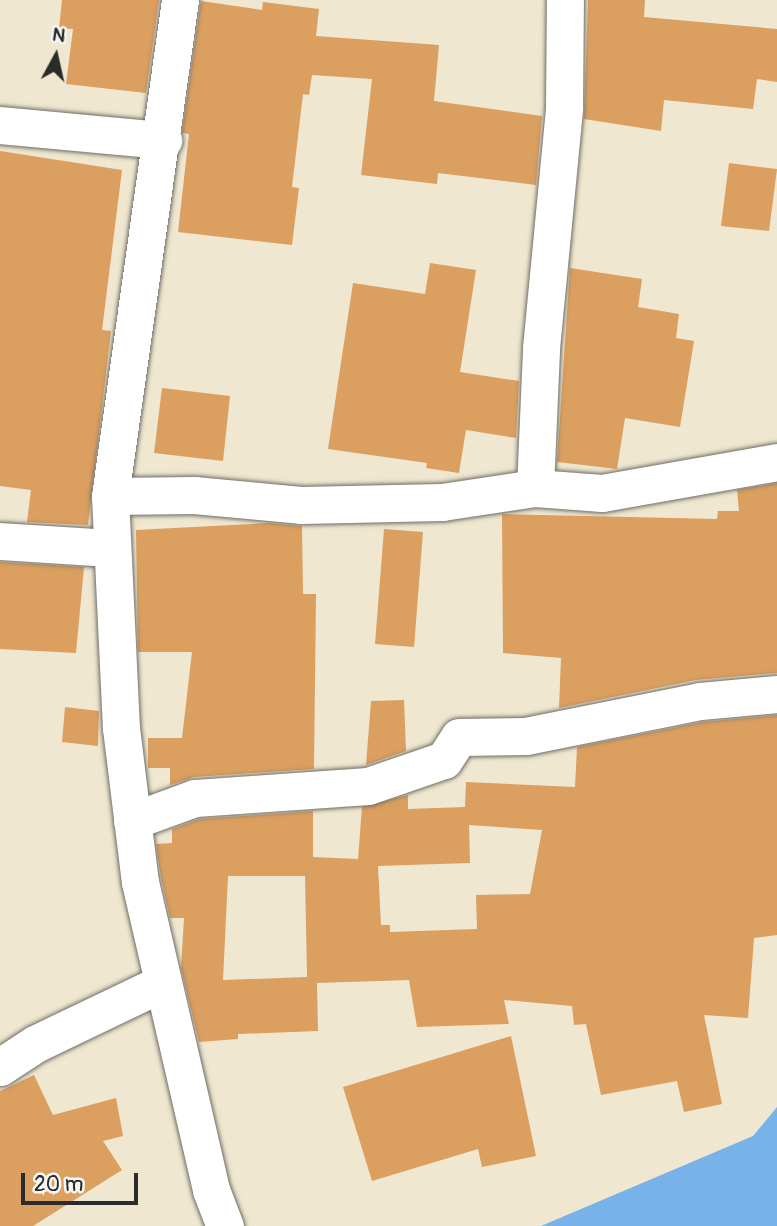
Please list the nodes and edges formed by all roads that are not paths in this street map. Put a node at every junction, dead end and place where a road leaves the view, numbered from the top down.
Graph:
1 (180, 0) edge
2 (565, 0) edge
3 (0, 125) edge
4 (163, 140) junction
5 (777, 462) edge
6 (535, 488) junction
7 (110, 496) junction
8 (0, 541) edge
9 (112, 548) junction
10 (777, 694) edge
11 (132, 821) junction
12 (160, 984) junction
13 (0, 1067) edge
14 (225, 1226) edge

1 - 4 street
2 - 6 street
3 - 4 street
4 - 7 street
5 - 6 street
6 - 7 street
7 - 9 street
8 - 9 street
9 - 11 street
10 - 11 street
11 - 12 street
12 - 13 street
12 - 14 street

